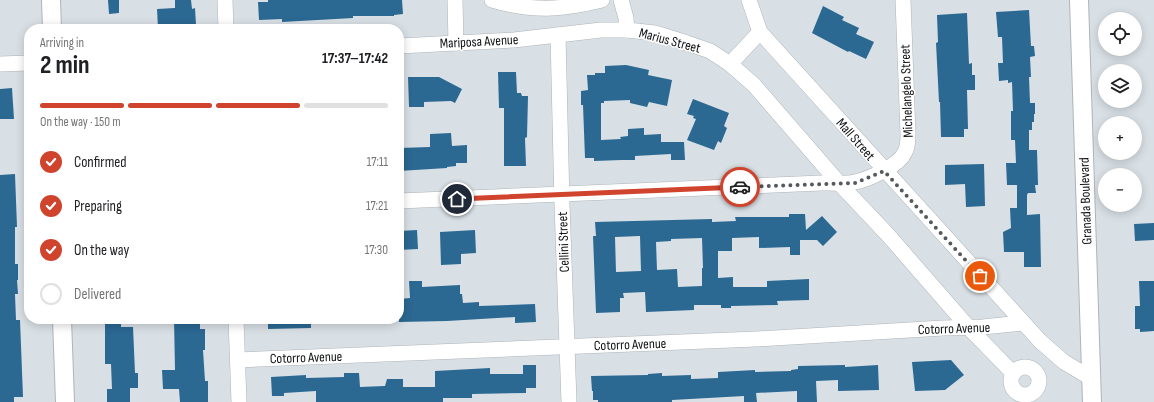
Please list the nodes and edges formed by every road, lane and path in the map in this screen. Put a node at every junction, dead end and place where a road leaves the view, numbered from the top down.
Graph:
1 (51, 0) edge
2 (225, 0) edge
3 (455, 0) edge
4 (492, 0) edge
5 (602, 0) edge
6 (621, 0) edge
7 (749, 0) edge
8 (903, 0) edge
9 (1079, 0) edge
10 (52, 24) edge
11 (226, 24) edge
12 (627, 30) junction
13 (760, 32) junction
14 (558, 35) junction
15 (456, 43) junction
16 (404, 46) edge
17 (24, 63) edge
18 (0, 64) edge
19 (730, 64) junction
20 (884, 171) junction
21 (838, 182) junction
22 (562, 195) junction
23 (404, 201) edge
24 (1022, 323) junction
25 (62, 324) edge
26 (236, 324) edge
27 (969, 328) junction
28 (567, 346) junction
29 (238, 360) junction
30 (1013, 373) dead end
31 (1091, 378) junction
32 (65, 402) edge
33 (239, 402) edge
34 (569, 402) edge
35 (1092, 402) edge

1 - 10 street
2 - 11 street
3 - 15 street
4 - 5 street
6 - 12 street
7 - 13 street
8 - 20 street, Michelangelo Street
9 - 31 street, Granada Boulevard
12 - 14 street, Marius Street
12 - 19 street, Marius Street
13 - 19 street
13 - 20 street, Mall Street
14 - 15 street, Mariposa Avenue
14 - 22 street, Cellini Street
15 - 16 street, Mariposa Avenue
17 - 18 street
19 - 21 street
20 - 21 street, Michelangelo Street
20 - 24 street, Mall Street
21 - 22 street, Michelangelo Street
21 - 27 street
22 - 23 street, Michelangelo Street
22 - 28 street, Cellini Street
24 - 27 street, Cotorro Avenue
24 - 31 street, Mall Street
25 - 32 street
26 - 29 street
27 - 28 street, Cotorro Avenue
27 - 30 street
28 - 29 street, Cotorro Avenue
28 - 34 street, Cellini Street
29 - 33 street
31 - 35 street, Granada Boulevard

